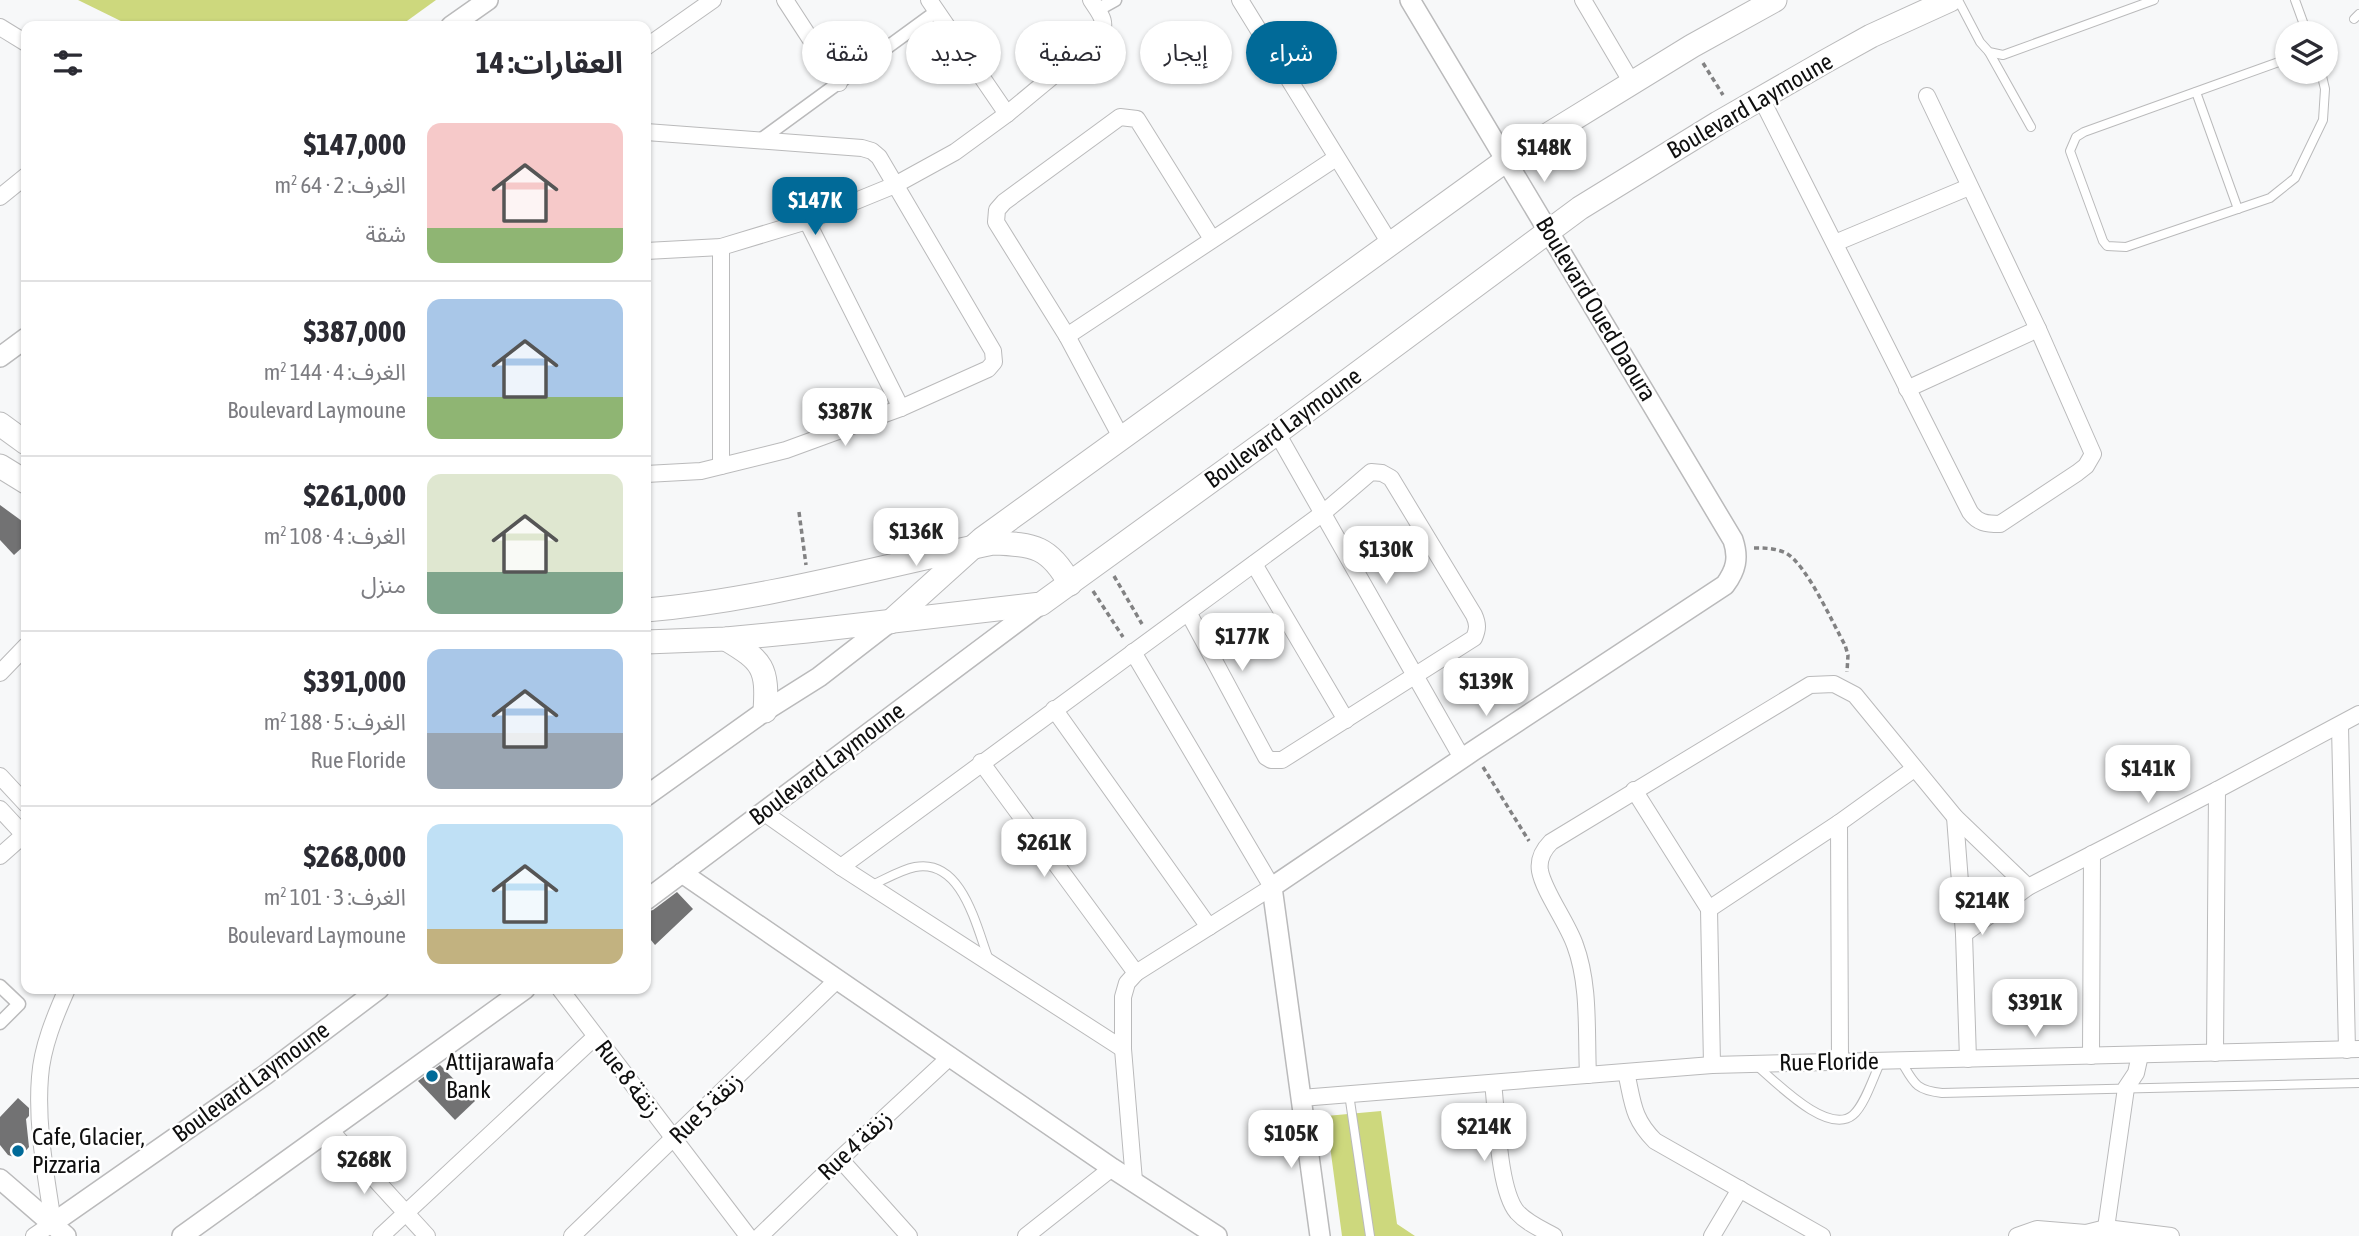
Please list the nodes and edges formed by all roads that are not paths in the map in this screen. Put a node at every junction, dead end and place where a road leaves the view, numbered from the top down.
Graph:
1 (488, 0) edge
2 (713, 0) edge
3 (785, 0) edge
4 (1115, 0) edge
5 (1240, 0) edge
6 (1410, 0) edge
7 (1583, 0) edge
8 (1775, 0) edge
9 (1950, 0) edge
10 (1958, 0) edge
11 (2154, 0) edge
12 (2295, 0) edge
13 (1094, 5) edge
14 (933, 6) edge
15 (459, 21) edge
16 (2303, 21) edge
17 (802, 26) edge
18 (4, 34) edge
19 (892, 40) edge
20 (21, 41) edge
21 (651, 43) edge
22 (1989, 52) junction
23 (2275, 63) edge
24 (1632, 83) junction
25 (838, 84) edge
26 (2323, 84) edge
27 (2196, 92) junction
28 (1927, 96) dead end
29 (1761, 98) junction
30 (1007, 114) junction
31 (2031, 127) dead end
32 (651, 132) edge
33 (759, 141) junction
34 (1336, 158) junction
35 (1506, 161) junction
36 (21, 180) edge
37 (895, 185) junction
38 (1969, 187) junction
39 (0, 197) edge
40 (2238, 209) junction
41 (807, 221) junction
42 (1549, 229) junction
43 (1212, 239) junction
44 (1835, 243) junction
45 (1391, 245) junction
46 (720, 247) junction
47 (651, 251) edge
48 (2038, 329) junction
49 (1067, 336) junction
50 (21, 342) edge
51 (0, 358) edge
52 (1907, 389) junction
53 (901, 408) junction
54 (0, 424) edge
55 (1277, 433) junction
56 (21, 439) edge
57 (1122, 439) junction
58 (0, 466) edge
59 (721, 466) junction
60 (651, 474) edge
61 (21, 479) edge
62 (1323, 513) junction
63 (971, 547) junction
64 (1254, 564) junction
65 (1076, 579) junction
66 (1041, 604) junction
67 (651, 610) edge
68 (1188, 612) junction
69 (890, 622) junction
70 (726, 639) junction
71 (651, 642) edge
72 (21, 651) edge
73 (1133, 652) junction
74 (0, 673) edge
75 (1415, 676) junction
76 (1054, 709) junction
77 (765, 711) junction
78 (2359, 714) edge
79 (1346, 720) junction
80 (2340, 726) junction
81 (1467, 754) junction
82 (981, 762) junction
83 (1914, 769) junction
84 (0, 776) edge
85 (1634, 790) junction
86 (2217, 790) junction
87 (651, 792) edge
88 (21, 799) edge
89 (0, 809) edge
90 (763, 812) junction
91 (1955, 817) junction
92 (1839, 823) junction
93 (21, 830) edge
94 (21, 839) edge
95 (2092, 854) junction
96 (0, 856) edge
97 (841, 867) junction
98 (682, 873) junction
99 (870, 886) junction
100 (1272, 887) junction
101 (2028, 887) junction
102 (651, 896) edge
103 (1709, 909) junction
104 (1209, 927) junction
105 (1964, 934) junction
106 (990, 963) junction
107 (1136, 973) junction
108 (838, 979) junction
109 (0, 986) edge
110 (65, 994) edge
111 (372, 994) edge
112 (518, 994) edge
113 (564, 994) edge
114 (0, 1023) edge
115 (595, 1037) junction
116 (1124, 1049) junction
117 (2353, 1050) edge
118 (2215, 1053) junction
119 (2140, 1055) junction
120 (951, 1056) junction
121 (2091, 1056) junction
122 (1968, 1059) junction
123 (1881, 1061) junction
124 (1901, 1061) junction
125 (1840, 1062) junction
126 (1755, 1064) junction
127 (1712, 1065) junction
128 (1626, 1072) junction
129 (1588, 1075) junction
130 (1493, 1083) junction
131 (2359, 1083) edge
132 (2126, 1088) junction
133 (1349, 1094) junction
134 (1301, 1098) junction
135 (329, 1129) junction
136 (675, 1139) junction
137 (840, 1159) junction
138 (1112, 1168) junction
139 (0, 1179) edge
140 (1133, 1181) junction
141 (1740, 1189) junction
142 (405, 1213) junction
143 (2106, 1228) junction
144 (59, 1229) edge
145 (34, 1236) edge
146 (182, 1236) edge
147 (382, 1236) edge
148 (427, 1236) edge
149 (572, 1236) edge
150 (748, 1236) edge
151 (760, 1236) edge
152 (909, 1236) edge
153 (1026, 1236) edge
154 (1217, 1236) edge
155 (1320, 1236) edge
156 (1370, 1236) edge
157 (1553, 1236) edge
158 (1712, 1236) edge
159 (1822, 1236) edge
160 (2017, 1236) edge
161 (2171, 1236) edge

1 - 15 street
2 - 21 street
3 - 17 street
4 - 13 street
5 - 34 street
6 - 35 street, Boulevard Oued Daoura
7 - 24 street
8 - 24 main road
9 - 29 main road, Boulevard Laymoune
10 - 22 lane
11 - 22 lane
12 - 16 lane
13 - 30 street
14 - 19 street
14 - 30 street
18 - 20 street
22 - 31 lane
23 - 27 lane
24 - 35 main road
25 - 33 street
26 - 40 lane
27 - 40 lane
27 - 40 lane
28 - 38 street
29 - 42 main road, Boulevard Laymoune
29 - 44 street
30 - 37 street
32 - 33 street
33 - 37 street
34 - 43 street
34 - 45 street
35 - 42 street, Boulevard Oued Daoura
35 - 45 main road
36 - 39 street
37 - 41 street
37 - 53 street
38 - 44 street
38 - 48 street
41 - 46 street
41 - 53 street
42 - 55 main road, Boulevard Laymoune
42 - 81 street, Boulevard Oued Daoura
43 - 49 street
43 - 49 street
44 - 52 street
45 - 57 main road
46 - 47 street
46 - 59 street
48 - 52 street
48 - 52 street
49 - 57 street
50 - 51 street
53 - 59 street
54 - 56 main road
55 - 62 street
55 - 65 main road, Boulevard Laymoune
57 - 63 main road
58 - 61 main road
59 - 60 street
62 - 64 street
62 - 75 street
62 - 75 street
63 - 65 main road
63 - 67 main road
63 - 69 main road
64 - 68 street
64 - 79 street
65 - 66 main road, Boulevard Laymoune
66 - 69 main road
66 - 90 street, Boulevard Laymoune
68 - 73 street
68 - 79 street
69 - 70 main road
69 - 77 street
70 - 71 main road
70 - 77 main road
72 - 74 street
73 - 76 street
73 - 100 street
75 - 79 street
75 - 81 street
76 - 82 street
76 - 104 street
77 - 87 street
78 - 80 street
80 - 86 street
80 - 117 street
81 - 100 street
82 - 97 street
82 - 107 street
83 - 85 street
83 - 91 street
83 - 92 street
84 - 88 street
85 - 103 street
85 - 129 street
86 - 95 street
86 - 118 street
89 - 93 street
90 - 97 street
90 - 98 street, Boulevard Laymoune
91 - 101 street
91 - 105 street
92 - 103 street
92 - 125 street
94 - 96 street
95 - 101 street
95 - 121 street
97 - 99 street
98 - 102 street, Boulevard Laymoune
98 - 108 street
99 - 106 street
99 - 106 lane
100 - 104 street
100 - 134 street
101 - 105 street
103 - 127 street
104 - 107 street
105 - 122 street
106 - 116 street
107 - 116 street
108 - 120 street
108 - 136 street, Rue 5 زنقة
109 - 114 street
110 - 144 street
111 - 144 street, Boulevard Laymoune
112 - 135 street
113 - 115 street, Rue 8 زنقة
115 - 136 street, Rue 8 زنقة
115 - 142 street
116 - 140 street
117 - 118 street, Rue Floride
118 - 119 street, Rue Floride
119 - 121 street, Rue Floride
119 - 132 street
120 - 137 street, Rue 4 زنقة
120 - 138 street
121 - 122 street, Rue Floride
122 - 124 street, Rue Floride
123 - 124 street, Rue Floride
123 - 125 street, Rue Floride
123 - 126 lane
124 - 132 lane
125 - 126 street, Rue Floride
126 - 127 street, Rue Floride
127 - 128 street, Rue Floride
128 - 129 street, Rue Floride
128 - 141 street
129 - 130 street, Rue Floride
130 - 133 street, Rue Floride
130 - 157 street
131 - 132 lane
132 - 143 street
133 - 134 street, Rue Floride
133 - 156 lane
134 - 155 street
135 - 142 street
135 - 146 street
136 - 149 street, Rue 5 زنقة
136 - 150 street, Rue 8 زنقة
137 - 151 street, Rue 4 زنقة
137 - 152 street
138 - 140 street
138 - 153 street
139 - 144 street
140 - 154 street
141 - 158 street
141 - 159 street
142 - 147 street
142 - 148 street
143 - 160 street
143 - 161 street
144 - 145 street

